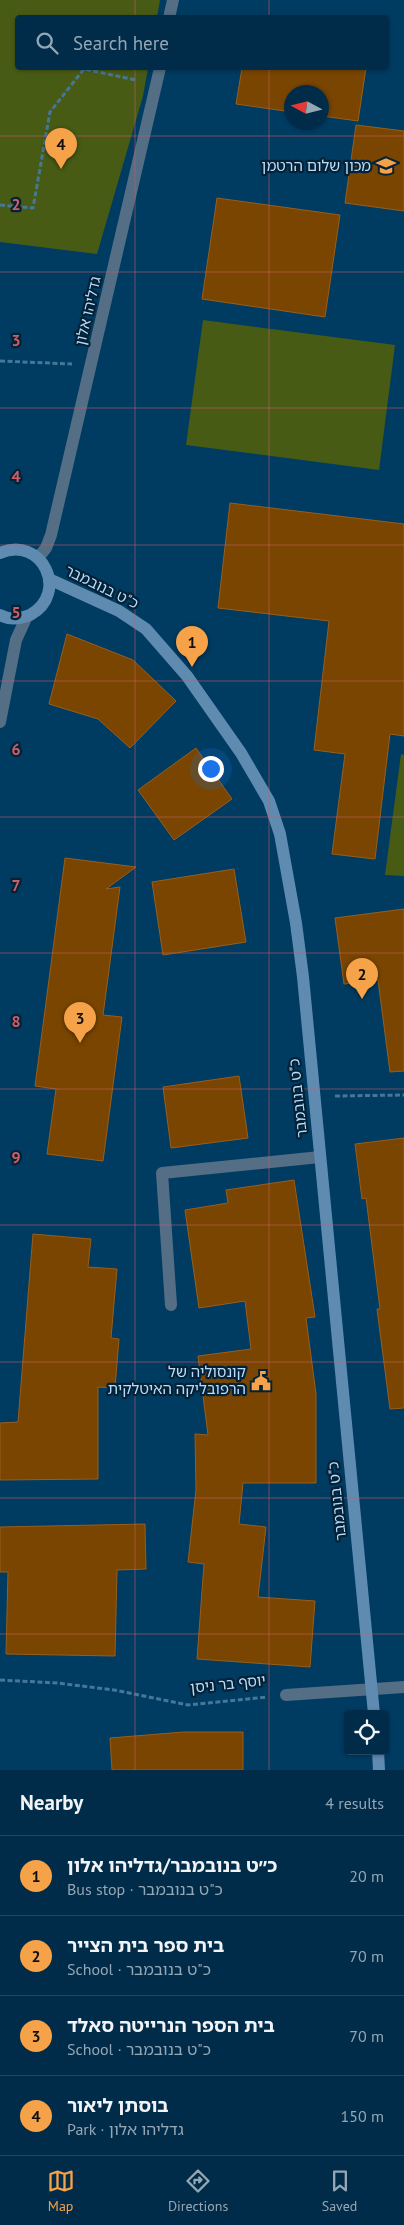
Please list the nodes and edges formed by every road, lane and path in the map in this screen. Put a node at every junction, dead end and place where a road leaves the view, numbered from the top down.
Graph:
1 (173, 0) edge
2 (170, 15) edge
3 (82, 70) edge
4 (93, 70) edge
5 (160, 70) edge
6 (157, 84) junction
7 (0, 205) edge
8 (0, 361) edge
9 (92, 365) junction
10 (2, 550) edge
11 (38, 558) junction
12 (49, 579) junction
13 (0, 615) edge
14 (27, 616) junction
15 (0, 722) edge
16 (404, 1095) edge
17 (360, 1096) dead end
18 (320, 1157) junction
19 (171, 1305) dead end
20 (0, 1680) edge
21 (404, 1687) edge
22 (372, 1688) junction
23 (286, 1695) joint
24 (374, 1710) edge
25 (378, 1755) edge
26 (380, 1770) edge

1 - 2 street
3 - 7 path
4 - 6 path
5 - 6 street, גדליהו אלון
6 - 9 street, גדליהו אלון
8 - 9 path
9 - 11 street, גדליהו אלון
10 - 11 street
11 - 12 street
12 - 14 street
12 - 18 street, כ"ט בנובמבר
13 - 14 street
14 - 15 street
16 - 17 path
18 - 19 street
18 - 22 street, כ"ט בנובמבר
20 - 23 path, יוסף בר ניסן
21 - 22 street, יוסף בר ניסן
22 - 23 street, יוסף בר ניסן
22 - 24 street, כ"ט בנובמבר
25 - 26 street

